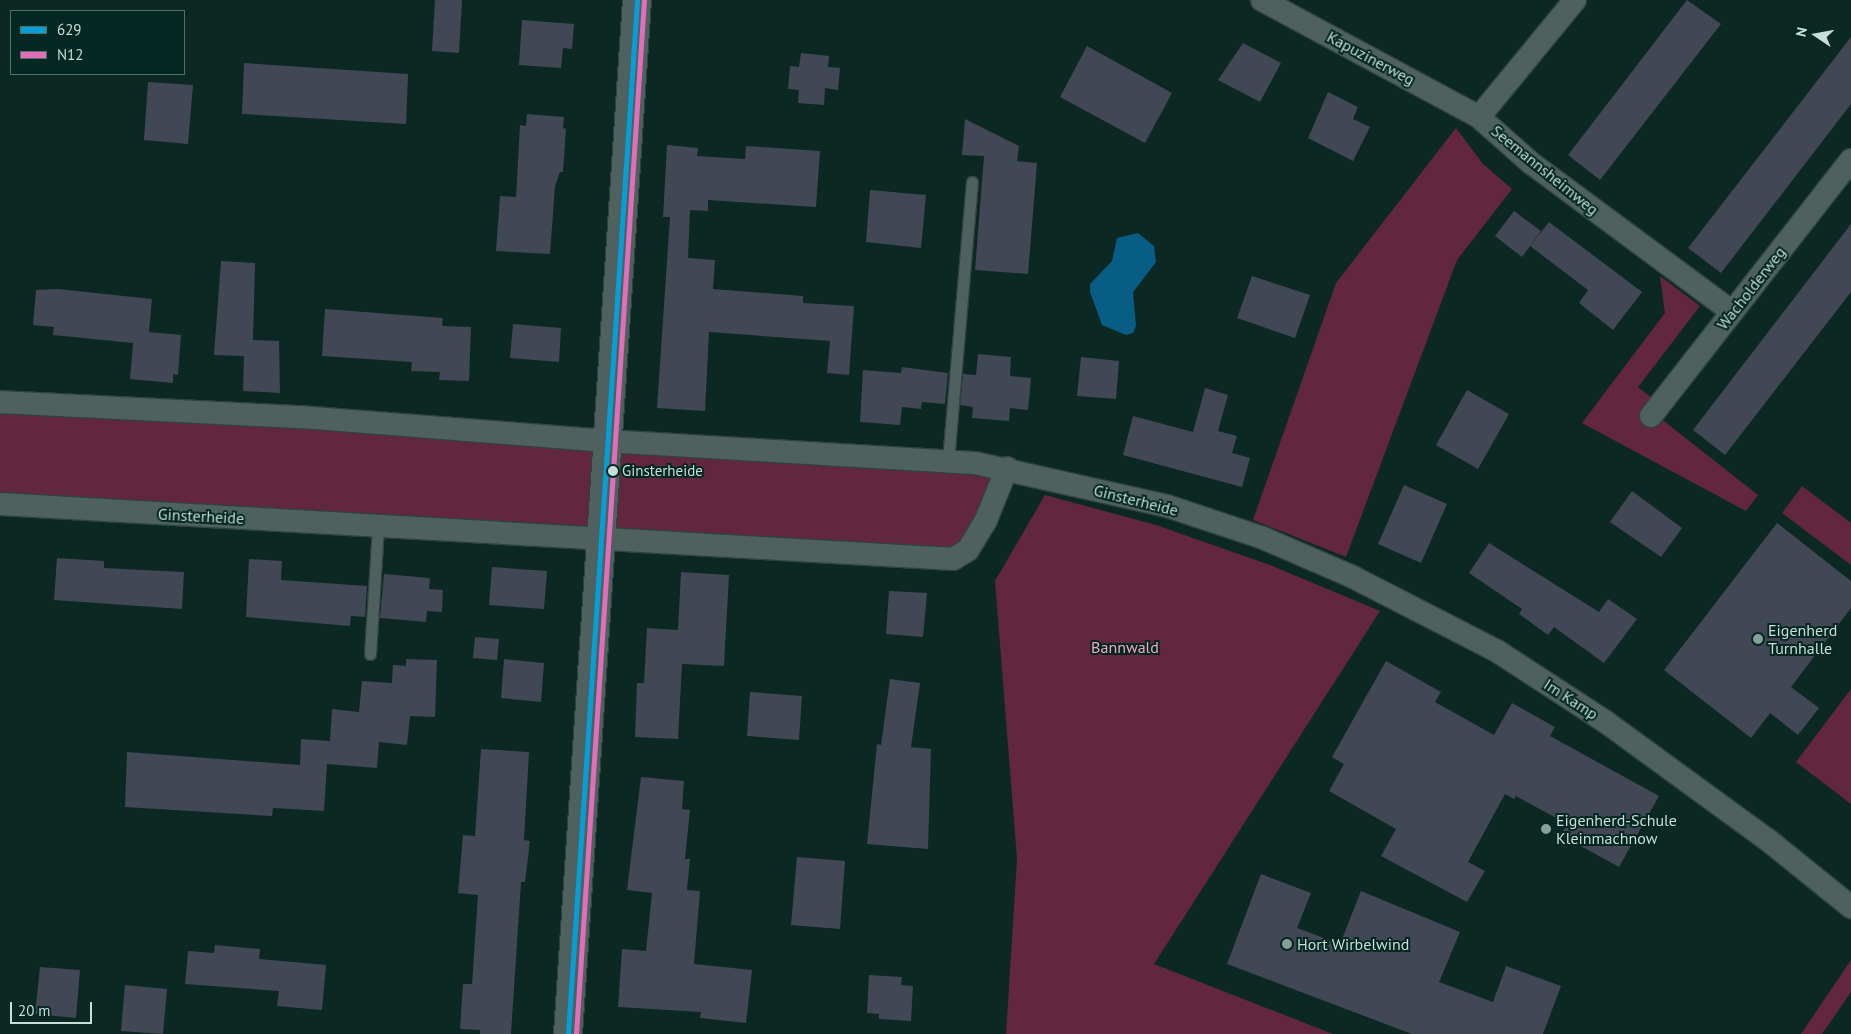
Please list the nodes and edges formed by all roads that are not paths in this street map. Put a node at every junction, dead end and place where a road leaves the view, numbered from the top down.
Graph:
1 (637, 0) edge
2 (1262, 0) edge
3 (1575, 0) edge
4 (1479, 117) junction
5 (1851, 160) edge
6 (972, 182) dead end
7 (1732, 312) junction
8 (0, 402) edge
9 (1651, 416) dead end
10 (605, 441) junction
11 (948, 461) junction
12 (1007, 468) junction
13 (0, 504) edge
14 (378, 526) junction
15 (1262, 538) joint
16 (599, 540) junction
17 (370, 654) dead end
18 (1851, 907) edge
19 (568, 1034) edge

1 - 10 street
2 - 4 street, Kapuzinerweg
3 - 4 street, Seemannsheimweg
4 - 7 street, Seemannsheimweg
5 - 7 street, Wacholderweg
6 - 11 lane
7 - 9 street, Wacholderweg
8 - 10 street, Ginsterheide
10 - 11 street, Ginsterheide
10 - 16 street
11 - 12 street, Ginsterheide
12 - 15 street, Ginsterheide
12 - 16 street, Ginsterheide
13 - 14 street, Ginsterheide
14 - 16 street, Ginsterheide
14 - 17 lane
15 - 18 street, Im Kamp
16 - 19 street

